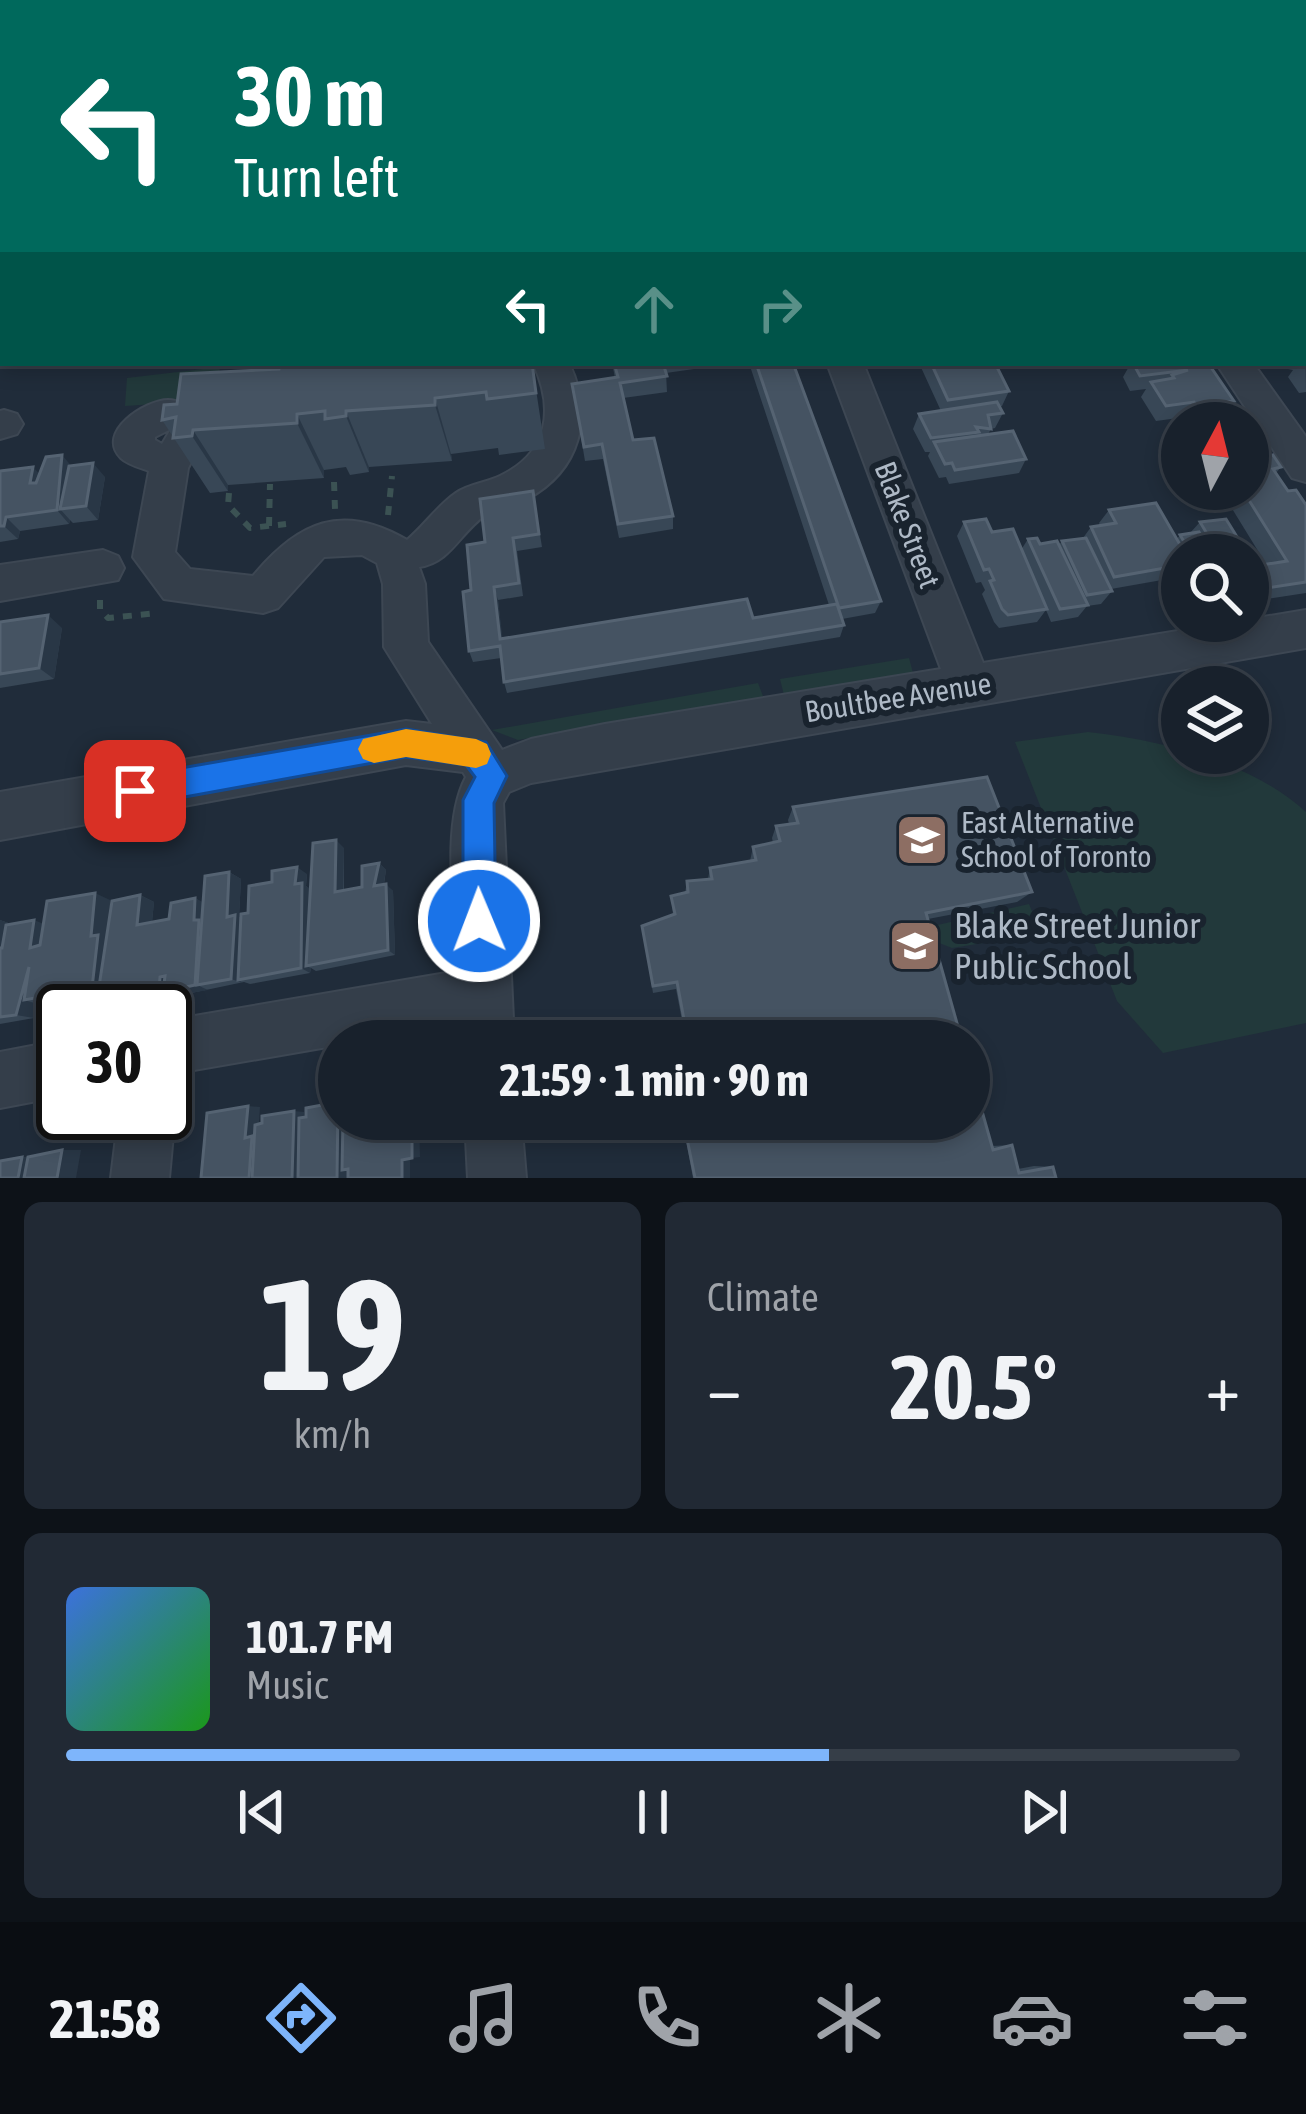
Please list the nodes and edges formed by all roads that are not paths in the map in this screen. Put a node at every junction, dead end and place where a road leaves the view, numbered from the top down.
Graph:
1 (553, 366) edge
2 (846, 366) edge
3 (1236, 366) edge
4 (156, 458) dead end
5 (1306, 466) edge
6 (422, 551) dead end
7 (103, 568) road end
8 (0, 583) edge
9 (1306, 629) edge
10 (970, 686) junction
11 (483, 764) junction
12 (0, 815) edge
13 (486, 1017) edge
14 (192, 1045) edge
15 (36, 1073) edge
16 (0, 1080) edge
17 (144, 1140) edge
18 (494, 1140) edge
19 (140, 1178) edge
20 (497, 1178) edge

1 - 6 street
2 - 10 street, Blake Street
3 - 5 street
4 - 11 street
7 - 8 street
9 - 10 street, Boultbee Avenue
10 - 11 street, Boultbee Avenue
11 - 12 street
11 - 13 street
13 - 14 street
15 - 16 street
17 - 19 street
18 - 20 street

